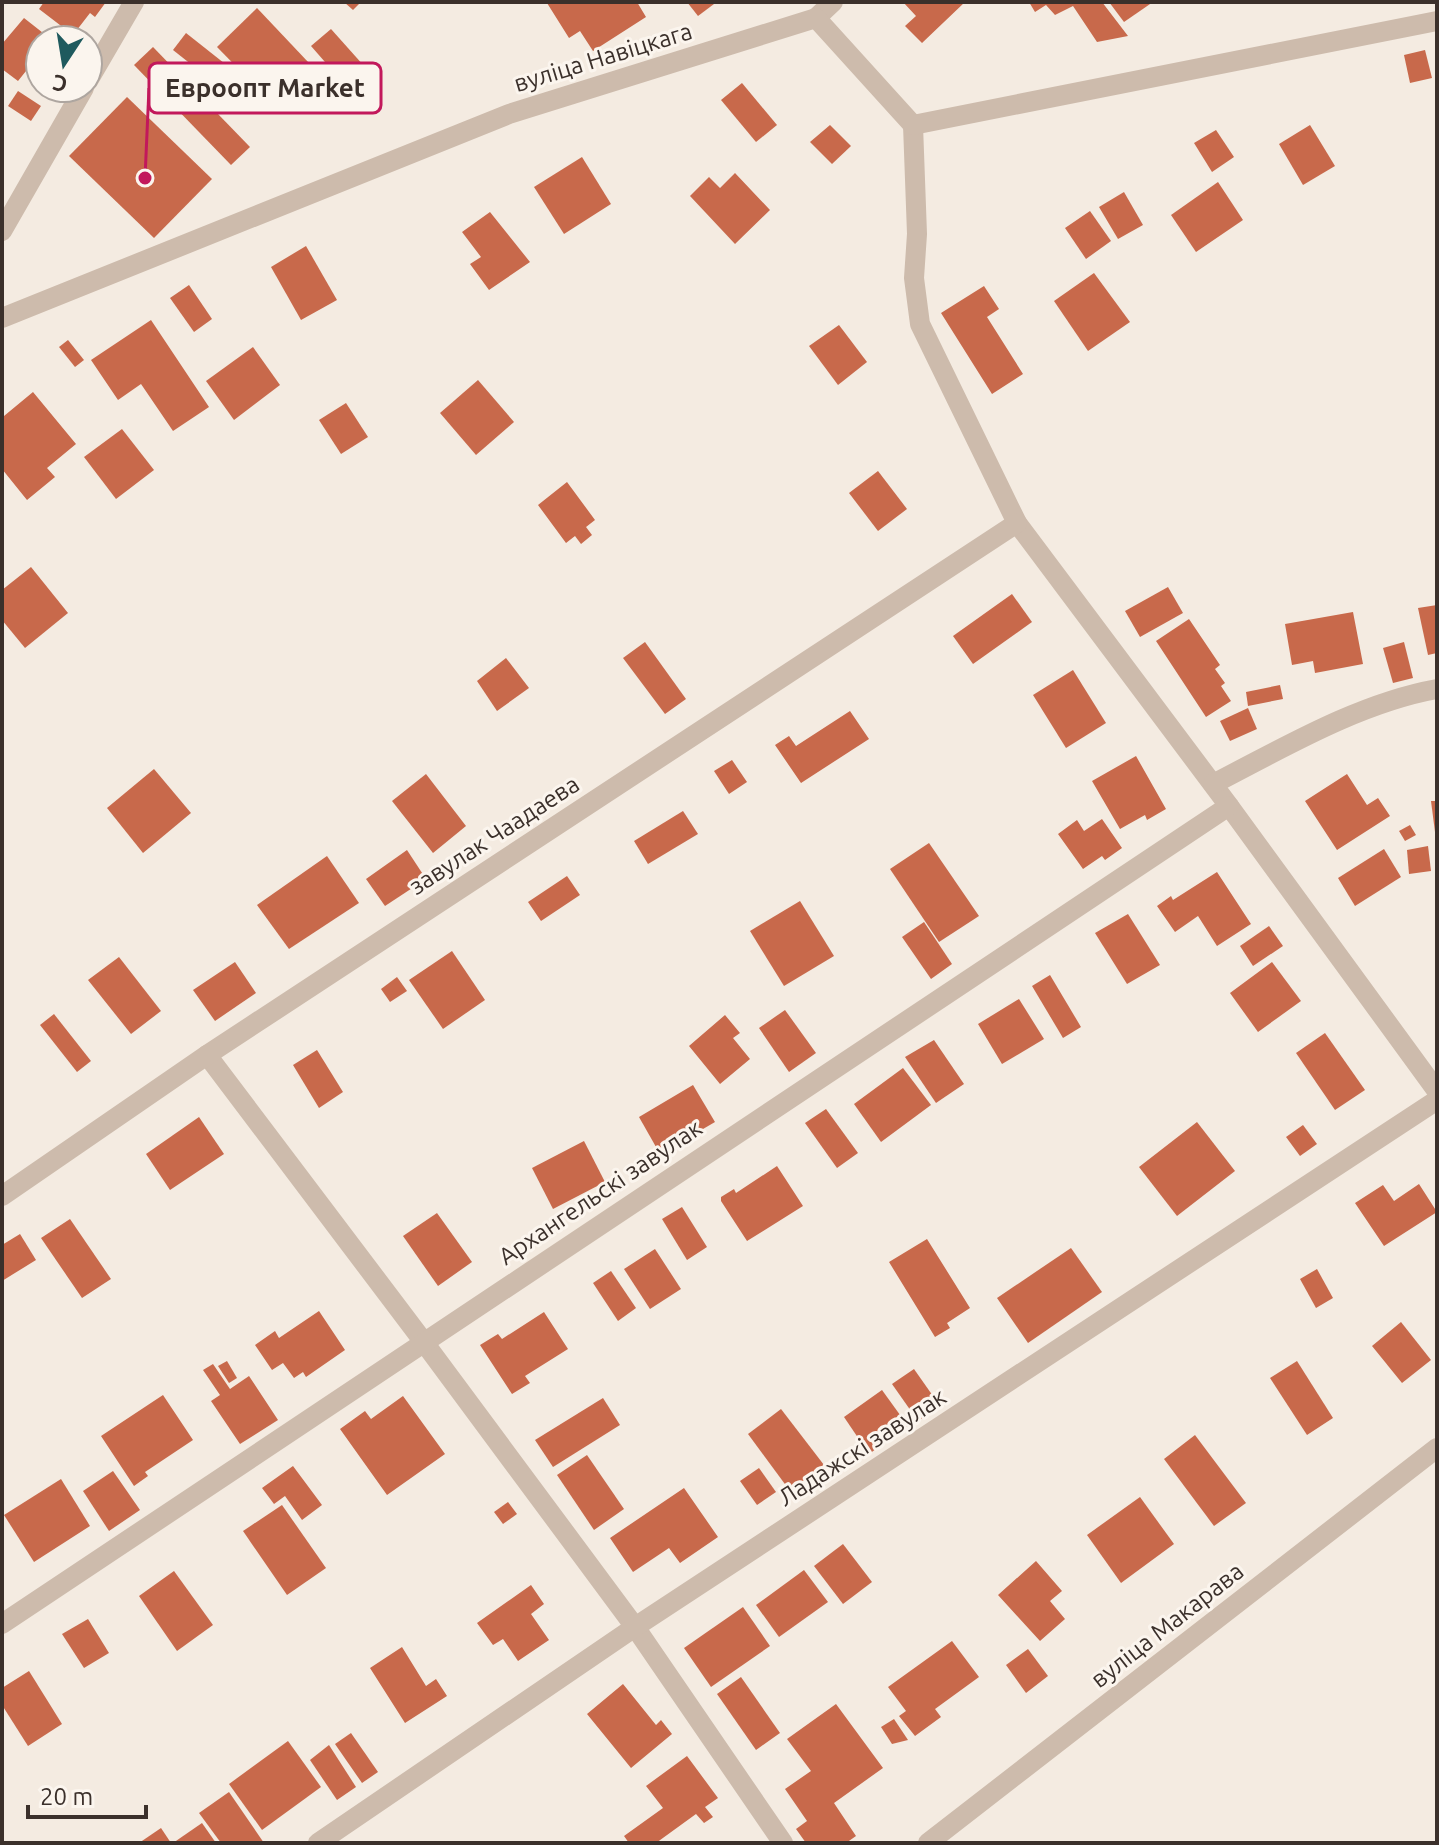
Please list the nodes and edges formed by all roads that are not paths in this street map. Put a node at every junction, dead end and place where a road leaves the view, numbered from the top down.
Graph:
1 (134, 2) edge
2 (833, 2) edge
3 (816, 18) junction
4 (1437, 21) edge
5 (104, 54) edge
6 (75, 104) edge
7 (913, 125) junction
8 (2, 231) edge
9 (2, 318) edge
10 (1017, 523) junction
11 (1437, 689) edge
12 (1213, 784) junction
13 (1229, 806) junction
14 (207, 1055) junction
15 (1437, 1091) edge
16 (1437, 1100) edge
17 (2, 1196) edge
18 (423, 1341) junction
19 (1437, 1448) edge
20 (2, 1624) edge
21 (635, 1627) junction
22 (318, 1843) edge
23 (783, 1843) edge
24 (928, 1843) edge

1 - 5 street
2 - 3 street
3 - 7 street
3 - 9 street, вуліца Навіцкага
4 - 7 street
6 - 8 street
7 - 10 street
10 - 12 street
10 - 14 street, завулак Чаадаева
11 - 12 street
12 - 13 street
13 - 15 street
13 - 18 street, Архангельскі завулак
14 - 17 street, завулак Чаадаева
14 - 18 street
16 - 21 street, Ладажскі завулак
18 - 20 street, Архангельскі завулак
18 - 21 street
19 - 24 street, вуліца Макарава
21 - 22 street, Ладажскі завулак
21 - 23 street

